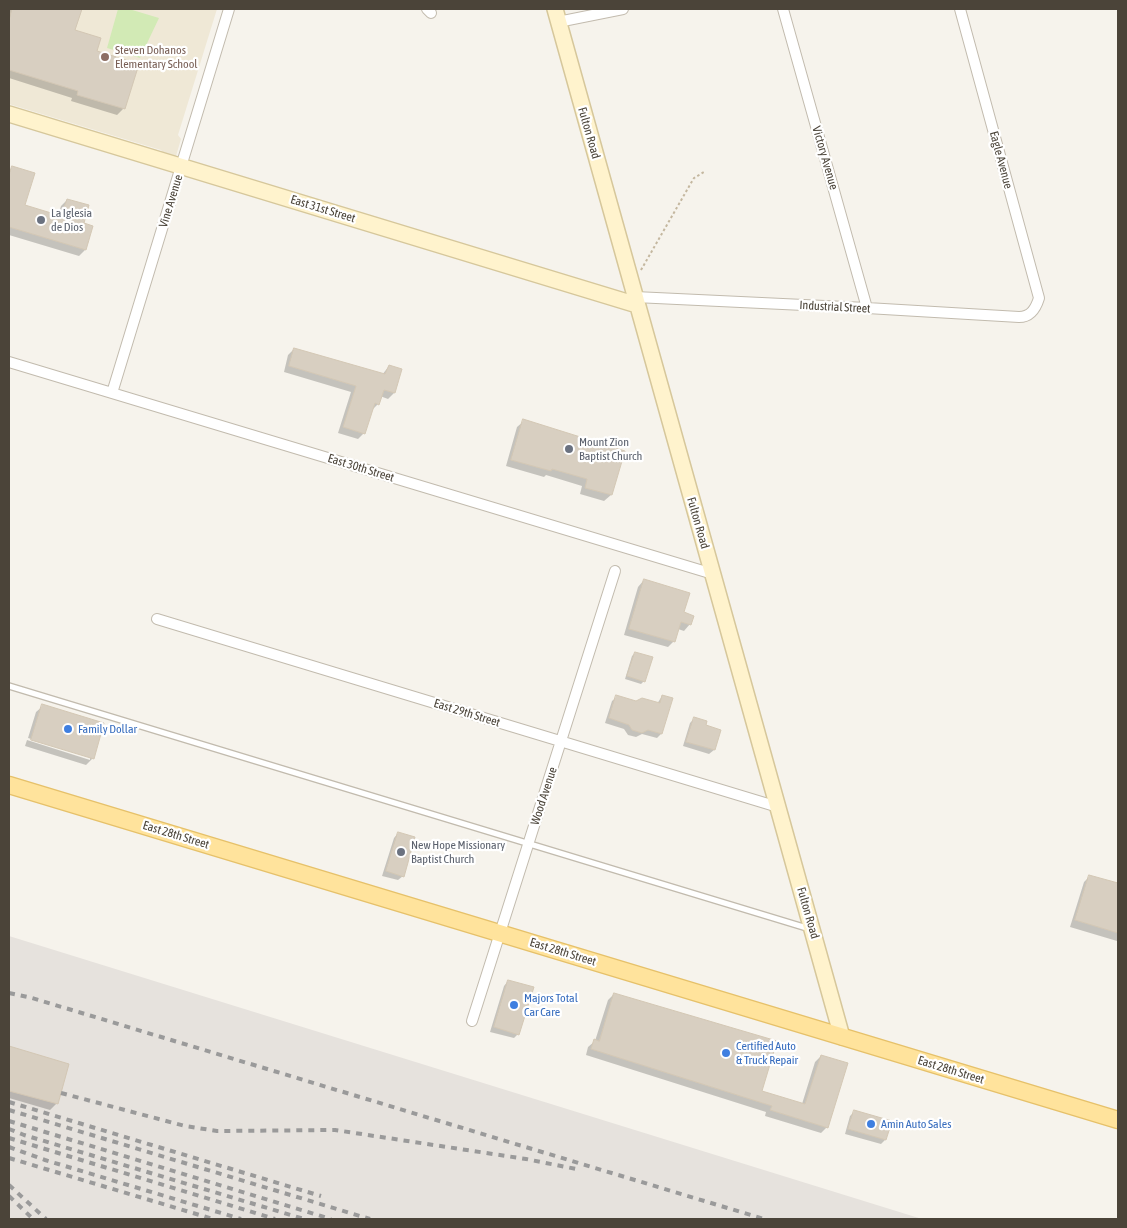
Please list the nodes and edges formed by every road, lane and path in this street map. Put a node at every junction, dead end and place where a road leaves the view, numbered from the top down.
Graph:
1 (229, 9) edge
2 (623, 9) edge
3 (783, 9) edge
4 (960, 9) edge
5 (556, 15) edge
6 (9, 114) edge
7 (181, 167) junction
8 (704, 172) dead end
9 (640, 272) dead end
10 (636, 301) junction
11 (867, 308) junction
12 (1033, 311) joint
13 (9, 362) edge
14 (112, 393) junction
15 (615, 571) dead end
16 (712, 574) junction
17 (157, 619) dead end
18 (9, 686) edge
19 (561, 742) junction
20 (9, 785) edge
21 (778, 807) junction
22 (529, 843) junction
23 (812, 930) junction
24 (500, 933) junction
25 (472, 1021) dead end
26 (842, 1036) junction
27 (1118, 1120) edge

1 - 7 street, Vine Avenue
2 - 5 street
3 - 11 street, Victory Avenue
4 - 12 street, Eagle Avenue
5 - 10 street, Fulton Road
6 - 7 street, East 31st Street
7 - 10 street, East 31st Street
7 - 14 street, Vine Avenue
8 - 9 path
10 - 11 street, Industrial Street
10 - 16 street, Fulton Road
11 - 12 street, Industrial Street
13 - 14 street, East 30th Street
14 - 16 street, East 30th Street
15 - 19 street, Wood Avenue
16 - 21 street, Fulton Road
17 - 19 street, East 29th Street
18 - 22 lane
19 - 21 street, East 29th Street
19 - 22 street, Wood Avenue
20 - 24 main road, East 28th Street
21 - 23 street, Fulton Road
22 - 23 lane
22 - 24 street, Wood Avenue
23 - 26 street, Fulton Road
24 - 25 street, Wood Avenue
24 - 26 main road, East 28th Street
26 - 27 main road, East 28th Street

